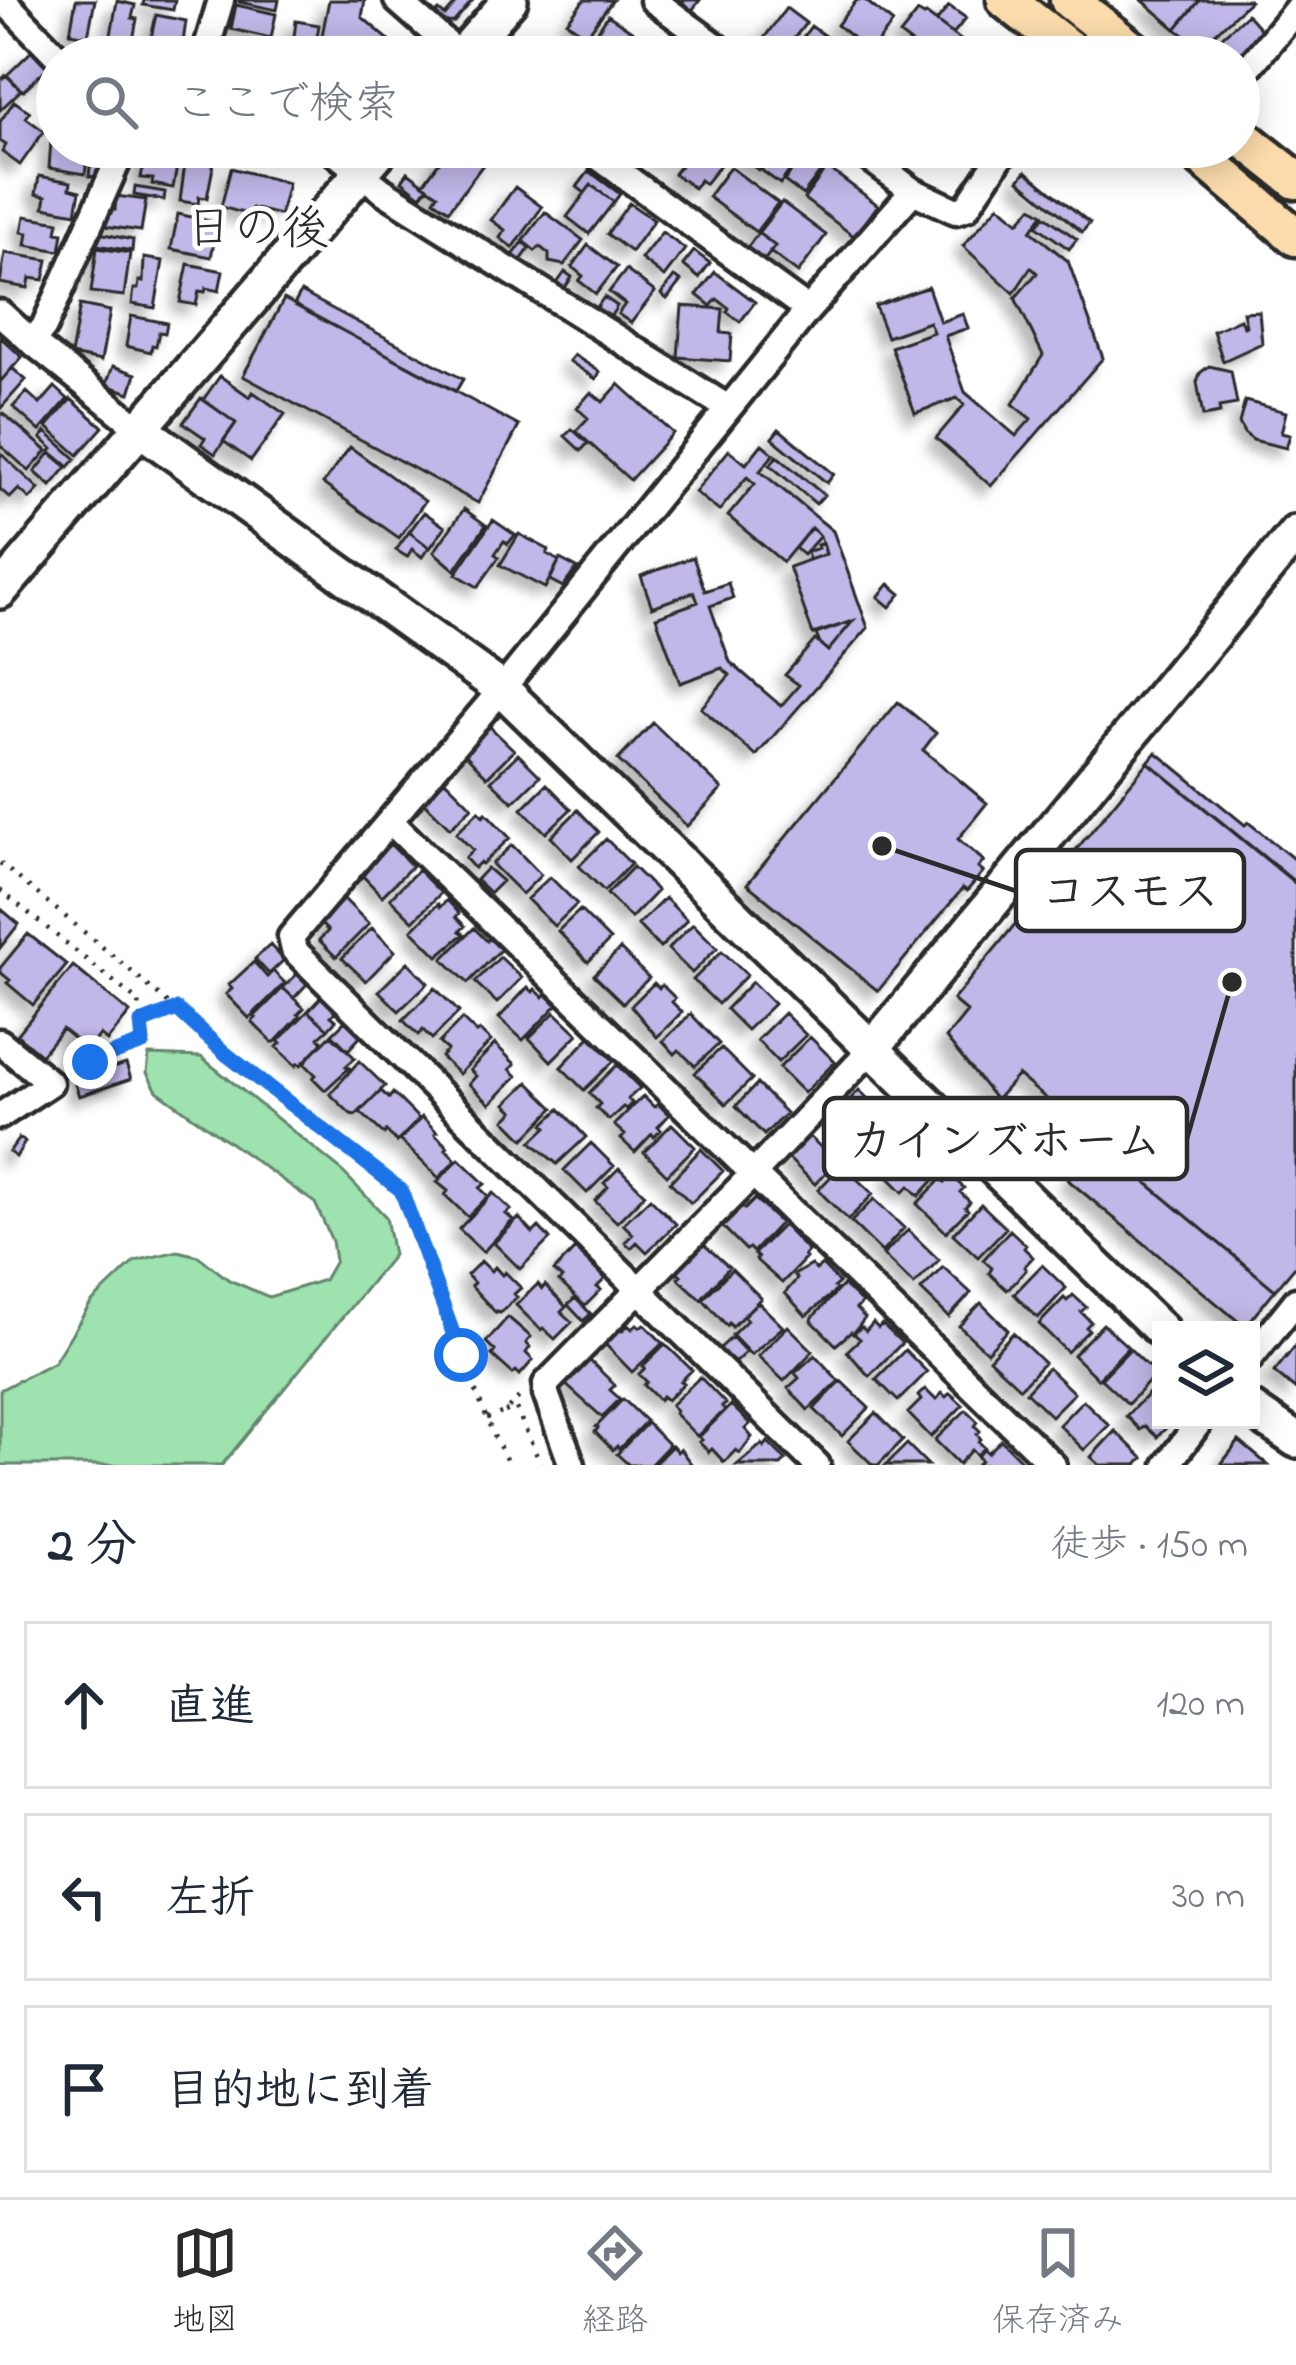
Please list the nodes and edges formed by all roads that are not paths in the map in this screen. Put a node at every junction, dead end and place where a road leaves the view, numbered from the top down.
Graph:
1 (3, 0) edge
2 (221, 0) edge
3 (397, 0) edge
4 (510, 0) edge
5 (653, 0) edge
6 (1006, 0) edge
7 (1069, 0) edge
8 (1296, 10) edge
9 (38, 36) edge
10 (210, 36) edge
11 (437, 36) edge
12 (479, 36) edge
13 (702, 36) edge
14 (1049, 36) edge
15 (1114, 36) edge
16 (1260, 54) edge
17 (1260, 152) edge
18 (115, 168) edge
19 (353, 168) edge
20 (365, 168) edge
21 (614, 168) edge
22 (883, 168) edge
23 (993, 168) edge
24 (1215, 168) edge
25 (360, 174) junction
26 (1296, 180) edge
27 (914, 191) junction
28 (1296, 237) edge
29 (808, 310) junction
30 (0, 313) edge
31 (32, 342) junction
32 (728, 408) junction
33 (139, 428) junction
34 (1296, 533) edge
35 (0, 591) edge
36 (502, 689) junction
37 (390, 820) junction
38 (0, 1042) edge
39 (872, 1049) junction
40 (0, 1116) edge
41 (753, 1174) junction
42 (638, 1289) junction
43 (1296, 1301) edge
44 (1152, 1321) edge
45 (1260, 1346) edge
46 (1260, 1415) edge
47 (1194, 1429) edge
48 (1296, 1440) edge
49 (572, 1465) edge
50 (817, 1465) edge
51 (1053, 1465) edge
52 (1167, 1465) edge

1 - 9 street
2 - 10 street
3 - 11 street
4 - 12 street
5 - 13 street
6 - 14 main road
7 - 15 main road
8 - 16 street
17 - 26 main road
18 - 31 street
19 - 25 street
20 - 25 street
21 - 29 street
22 - 27 street
23 - 27 street
24 - 28 main road
25 - 32 street
25 - 33 street
27 - 29 street
29 - 32 street
30 - 31 street
31 - 33 street
32 - 36 street
33 - 35 street
33 - 36 street
34 - 39 street
36 - 37 street
36 - 39 street
37 - 41 street
37 - 42 street
38 - 40 street
39 - 41 street
39 - 44 street
41 - 42 street
41 - 51 street
42 - 49 street
42 - 50 street
43 - 45 street
46 - 48 street
47 - 52 street

